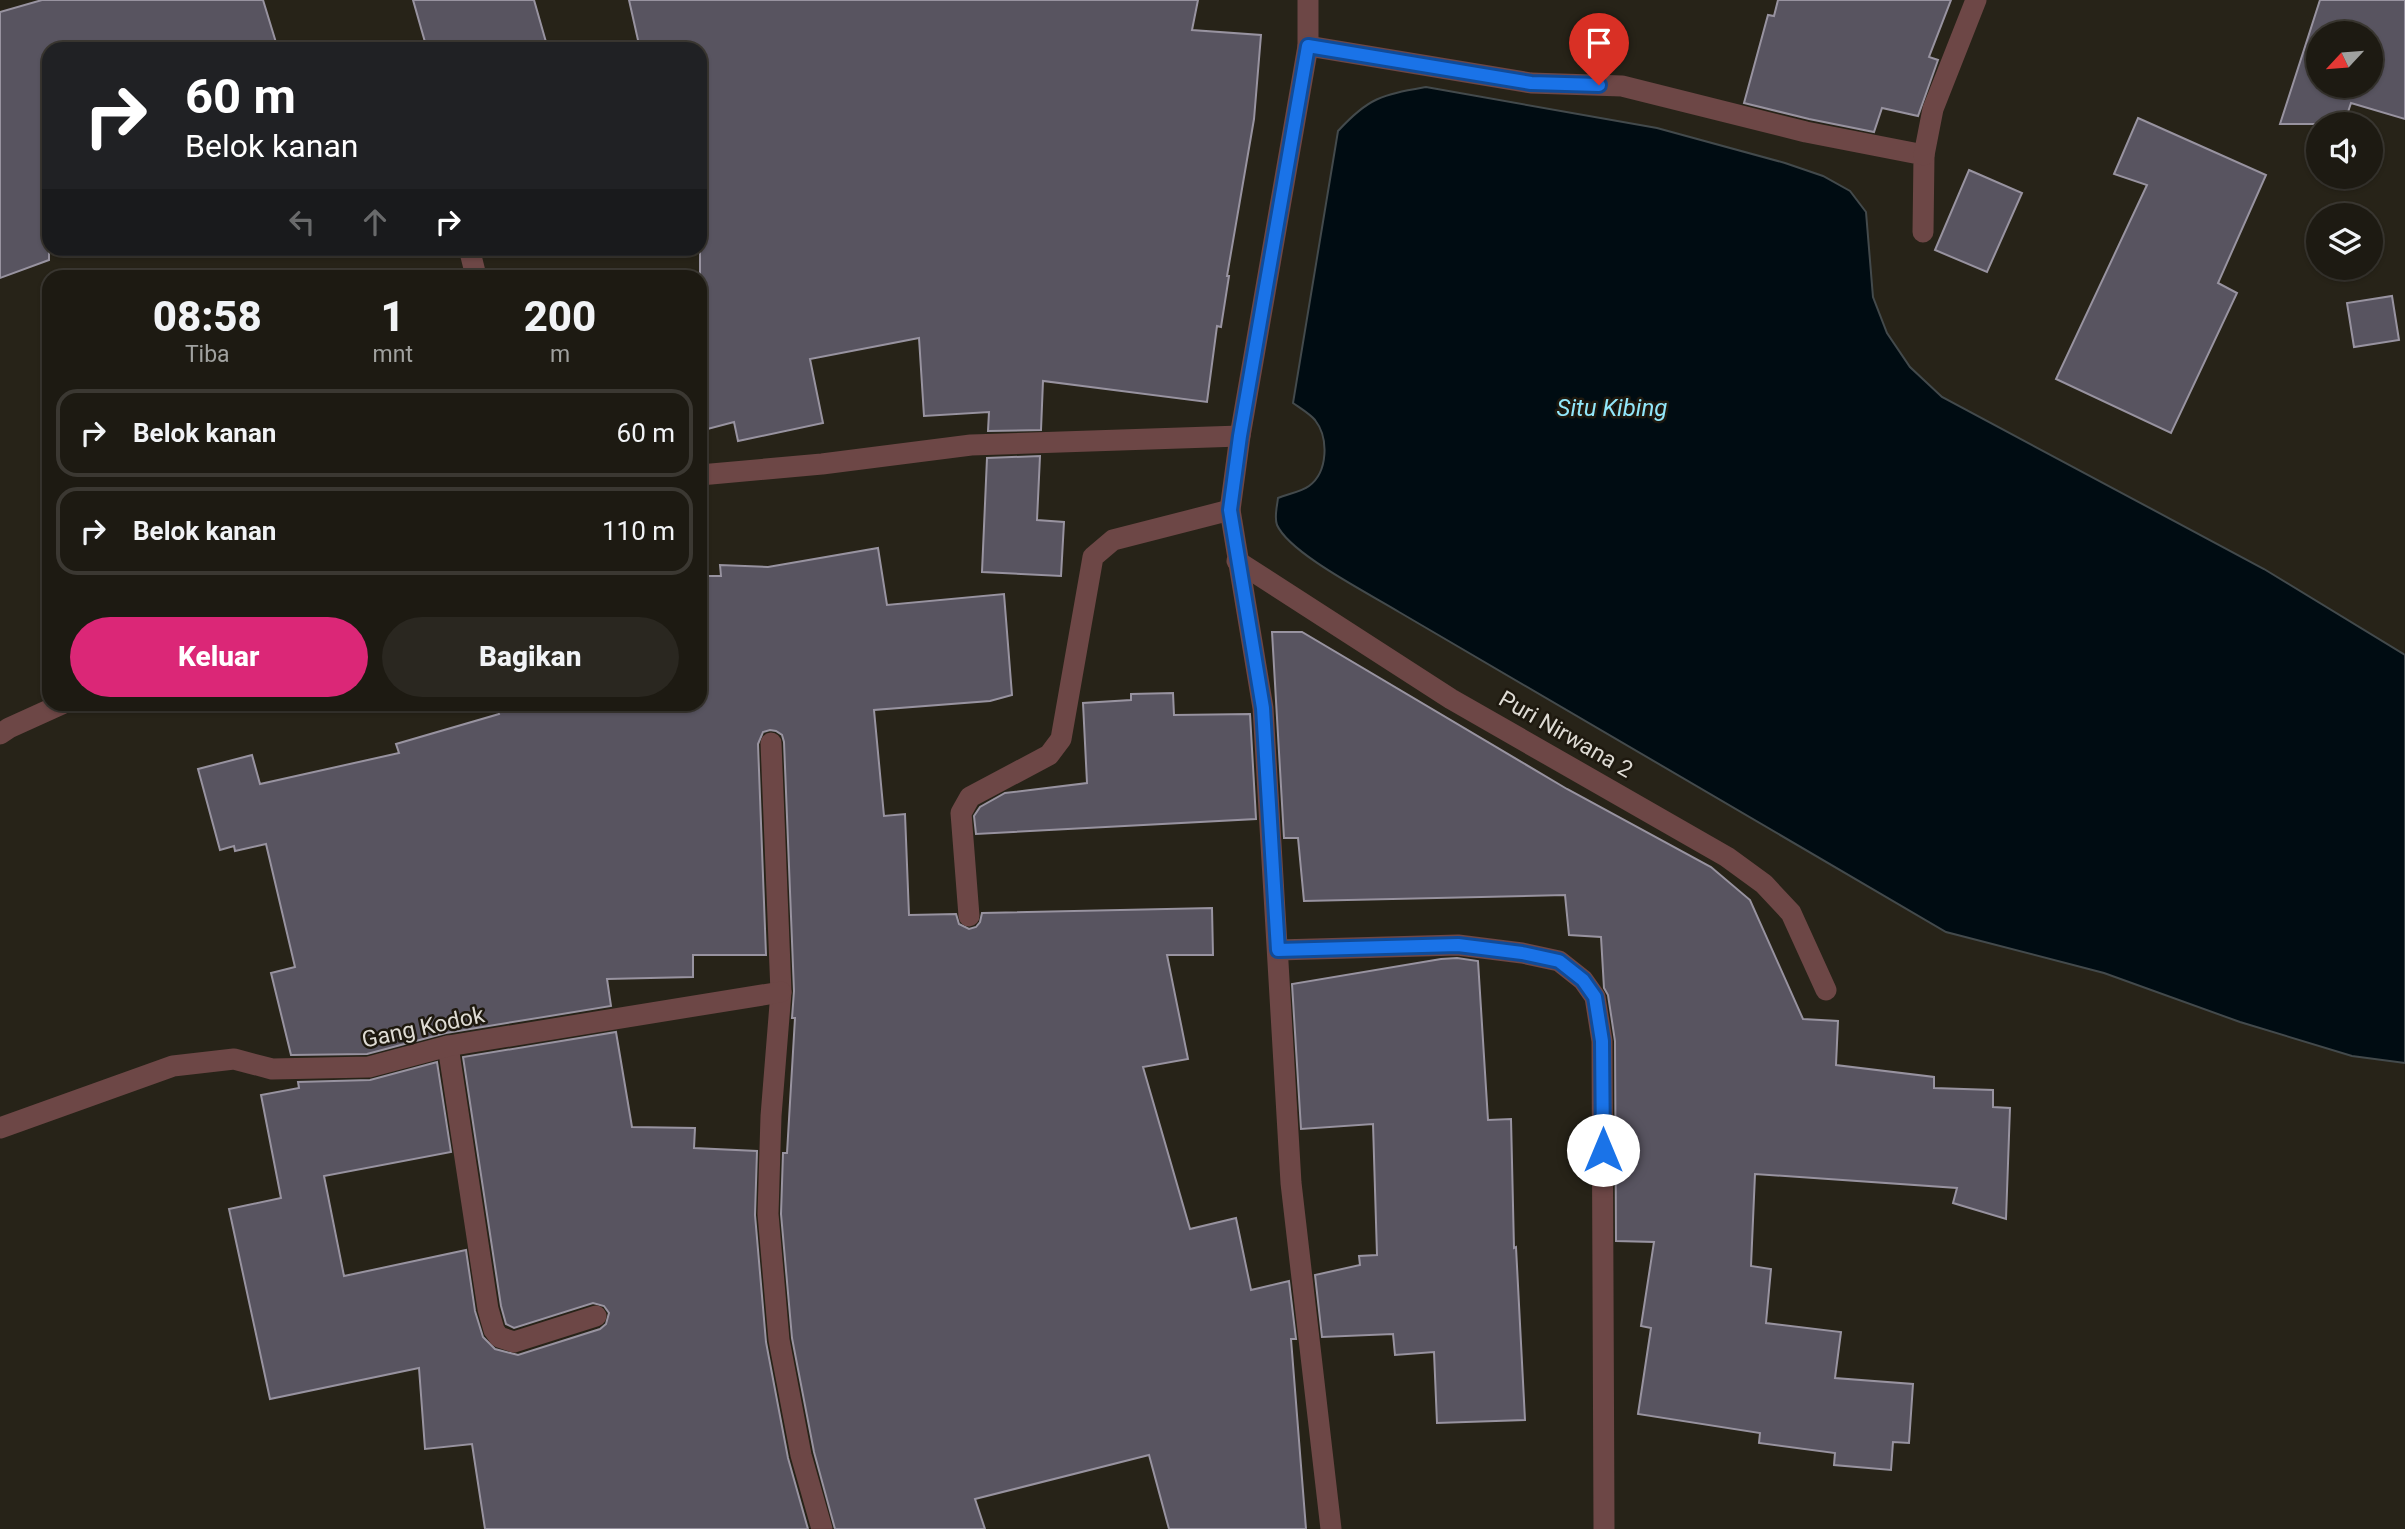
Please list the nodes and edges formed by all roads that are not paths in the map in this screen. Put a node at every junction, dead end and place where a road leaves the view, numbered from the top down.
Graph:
1 (1308, 0) edge
2 (1976, 0) edge
3 (1308, 46) junction
4 (1924, 155) junction
5 (1923, 232) dead end
6 (1240, 436) junction
7 (707, 474) edge
8 (1230, 510) junction
9 (1237, 561) junction
10 (48, 711) edge
11 (0, 734) edge
12 (771, 743) dead end
13 (969, 915) dead end
14 (1278, 950) junction
15 (1826, 990) dead end
16 (781, 992) junction
17 (448, 1046) junction
18 (0, 1128) edge
19 (596, 1317) dead end
20 (822, 1529) edge
21 (1331, 1529) edge
22 (1604, 1529) edge

1 - 3 street
2 - 4 street
3 - 4 street
3 - 6 street
4 - 5 street
6 - 7 street
6 - 8 street
8 - 9 street
8 - 13 street
9 - 14 street
9 - 15 street, Puri Nirwana 2
10 - 11 street
12 - 16 street
14 - 21 street
14 - 22 street
16 - 17 street, Gang Kodok
16 - 20 street
17 - 18 street, Gang Kodok
17 - 19 street

